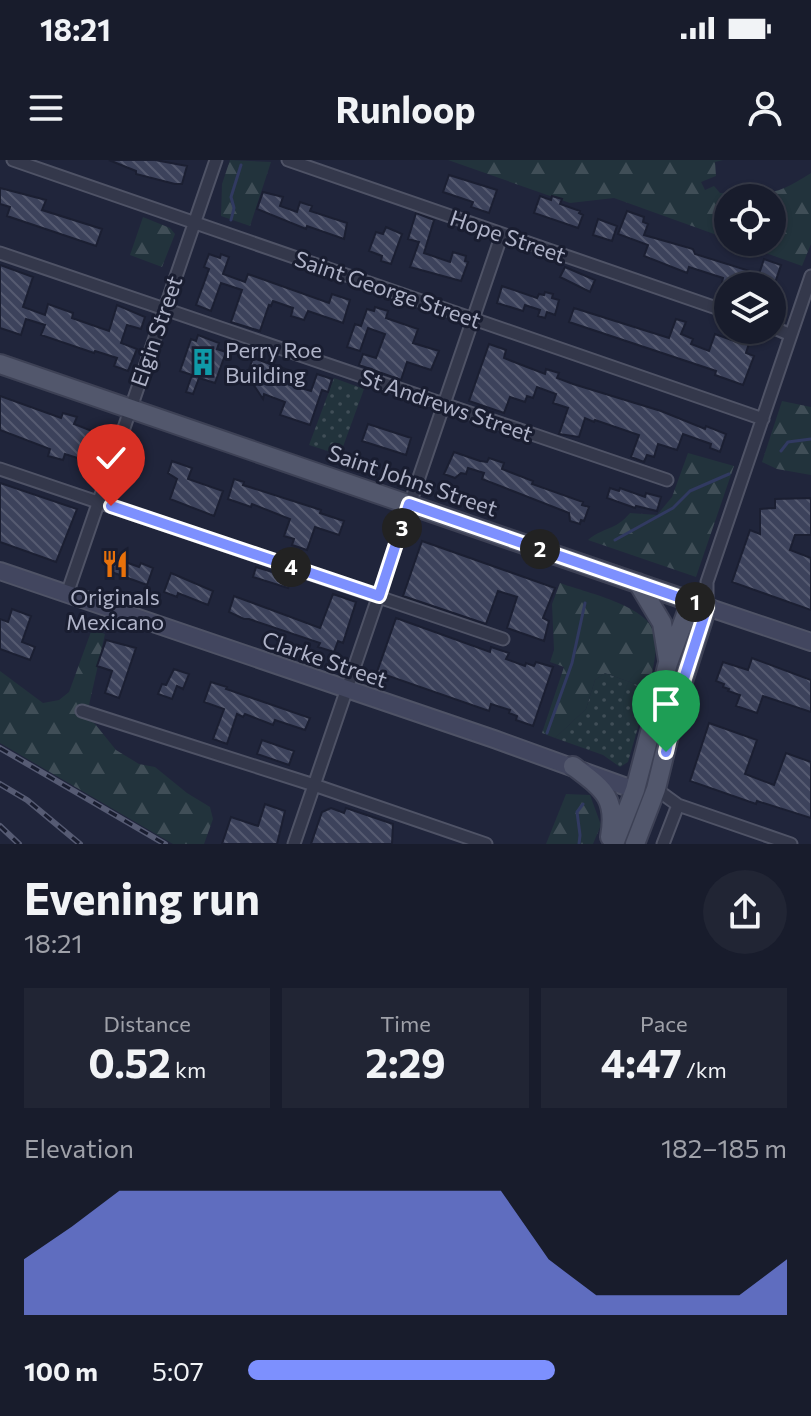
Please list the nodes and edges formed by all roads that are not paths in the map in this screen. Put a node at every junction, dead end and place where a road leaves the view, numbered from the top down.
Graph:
1 (13, 160) edge
2 (216, 160) edge
3 (288, 160) edge
4 (194, 224) junction
5 (502, 234) junction
6 (0, 253) edge
7 (811, 276) edge
8 (714, 307) edge
9 (164, 309) junction
10 (473, 318) junction
11 (786, 333) edge
12 (791, 335) junction
13 (0, 364) edge
14 (445, 404) junction
15 (129, 409) junction
16 (763, 419) junction
17 (0, 469) edge
18 (667, 480) dead end
19 (98, 502) junction
20 (409, 504) junction
21 (0, 571) edge
22 (638, 583) junction
23 (67, 594) junction
24 (379, 596) junction
25 (699, 604) junction
26 (503, 639) dead end
27 (811, 642) edge
28 (668, 663) junction
29 (347, 690) junction
30 (82, 711) dead end
31 (573, 766) junction
32 (314, 785) junction
33 (656, 789) junction
34 (635, 790) junction
35 (678, 805) junction
36 (649, 810) junction
37 (294, 844) edge
38 (486, 844) edge
39 (612, 844) edge
40 (635, 844) edge
41 (663, 844) edge
42 (791, 844) edge

1 - 4 street, Saint George Street
2 - 4 street, Elgin Street
3 - 5 street, Hope Street
4 - 9 street, Elgin Street
4 - 10 street, Saint George Street
5 - 8 street, Hope Street
5 - 10 street
6 - 9 street, St Andrews Street
7 - 12 street
9 - 14 street, St Andrews Street
9 - 15 street, Elgin Street
10 - 14 street
10 - 16 street, Saint George Street
11 - 12 street
12 - 16 street
13 - 15 main road, Saint Johns Street
14 - 18 street, St Andrews Street
14 - 20 street
15 - 19 street, Elgin Street
15 - 20 main road, Saint Johns Street
16 - 25 street
17 - 19 street
19 - 23 street, Elgin Street
19 - 24 street
20 - 22 main road, Saint Johns Street
20 - 24 street
21 - 23 main road, Clarke Street
22 - 25 main road, Saint Johns Street
22 - 28 main road
23 - 29 main road, Clarke Street
24 - 26 street
24 - 29 street
25 - 27 main road, Saint Johns Street
25 - 28 main road
25 - 33 main road
28 - 34 main road
29 - 31 main road, Clarke Street
29 - 32 street
30 - 32 street
31 - 34 main road, Clarke Street
31 - 39 main road
32 - 37 street
32 - 38 street
33 - 35 street
33 - 36 main road
34 - 36 main road
34 - 39 main road
35 - 41 street
35 - 42 street
36 - 40 main road

